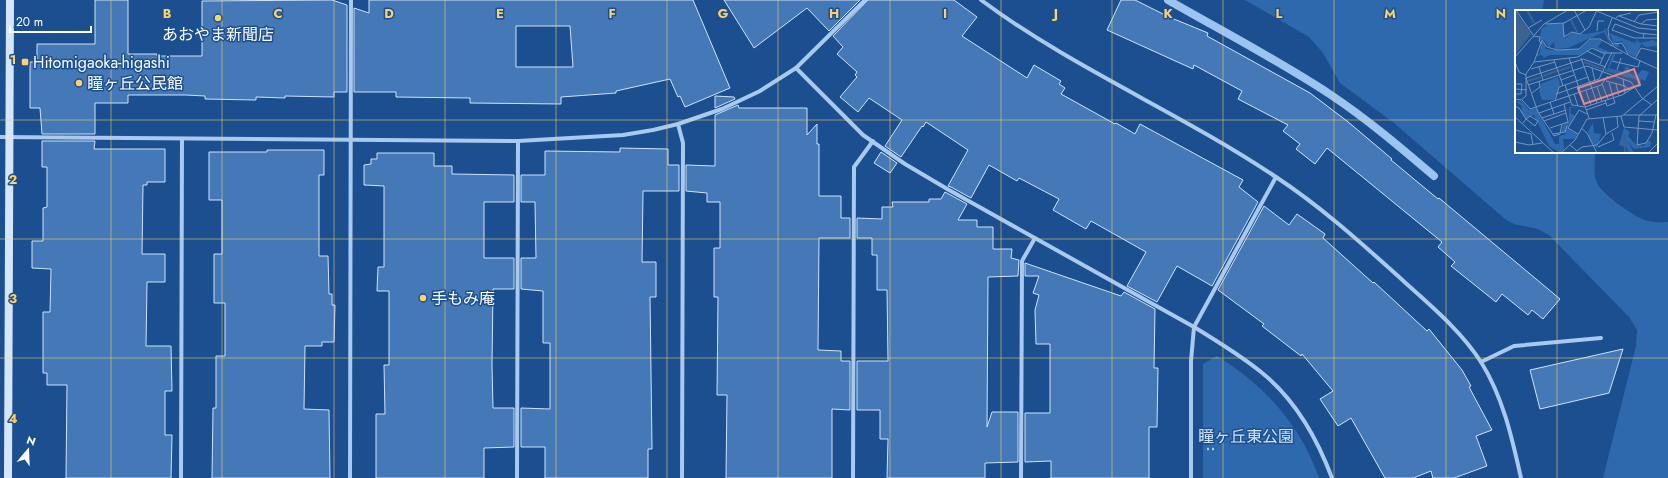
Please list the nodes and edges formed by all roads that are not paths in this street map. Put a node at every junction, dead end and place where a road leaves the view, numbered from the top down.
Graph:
1 (10, 0) edge
2 (352, 0) edge
3 (865, 0) edge
4 (981, 0) edge
5 (796, 68) junction
6 (678, 124) junction
7 (0, 138) edge
8 (10, 138) junction
9 (182, 139) junction
10 (351, 140) junction
11 (518, 141) junction
12 (873, 141) junction
13 (1276, 177) junction
14 (1035, 238) junction
15 (1194, 327) junction
16 (1601, 338) dead end
17 (1481, 362) junction
18 (8, 478) edge
19 (181, 478) edge
20 (350, 478) edge
21 (516, 478) edge
22 (682, 478) edge
23 (853, 478) edge
24 (1021, 478) edge
25 (1191, 478) edge
26 (1332, 478) edge
27 (1521, 478) edge

1 - 8 street
2 - 10 street
3 - 5 street
4 - 13 street
5 - 6 street
5 - 12 street
6 - 11 street
6 - 22 street
7 - 8 street
8 - 9 street
8 - 18 street
9 - 10 street
9 - 19 street
10 - 11 street
10 - 20 street
11 - 21 street
12 - 14 street
12 - 23 street
13 - 15 street
13 - 17 street
14 - 15 street
14 - 24 street
15 - 25 street
15 - 26 street
16 - 17 street
17 - 27 street

